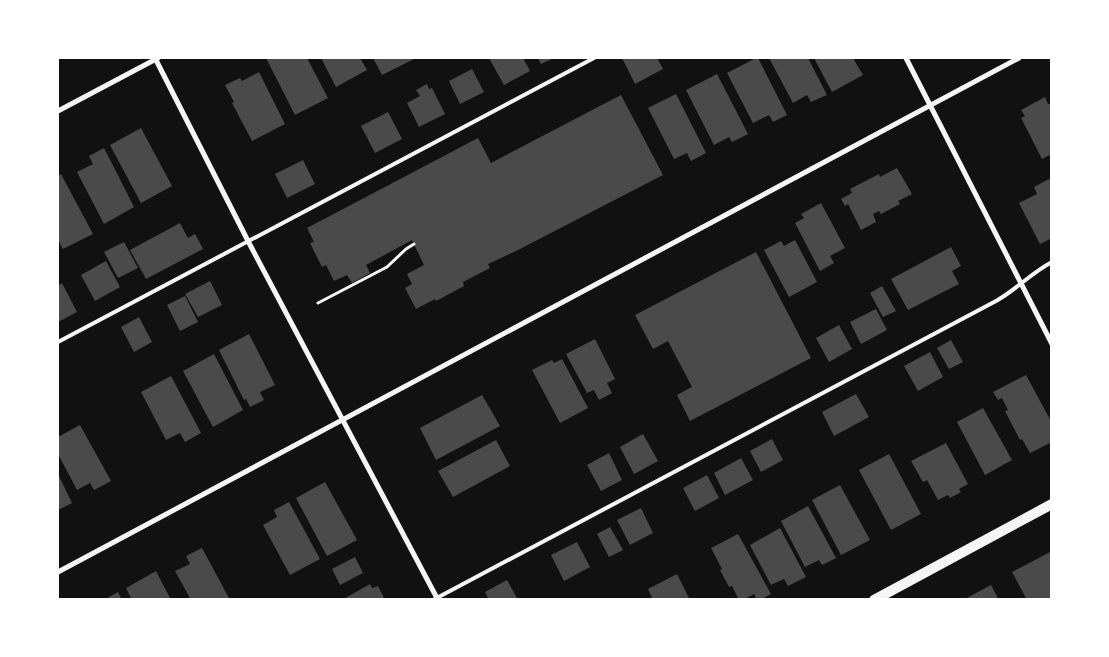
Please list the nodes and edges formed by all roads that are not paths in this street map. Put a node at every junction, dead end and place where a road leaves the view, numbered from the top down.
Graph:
1 (156, 58) edge
2 (594, 58) edge
3 (906, 58) edge
4 (1019, 58) edge
5 (931, 105) junction
6 (58, 111) edge
7 (248, 242) junction
8 (1052, 262) edge
9 (1021, 284) junction
10 (58, 342) edge
11 (1052, 344) edge
12 (343, 420) junction
13 (1052, 504) edge
14 (58, 572) edge
15 (436, 599) edge
16 (874, 600) edge

1 - 6 street
1 - 7 street
2 - 7 lane
3 - 5 street
4 - 5 street
5 - 9 street
5 - 12 street
7 - 10 lane
7 - 12 street
8 - 9 lane
9 - 11 street
9 - 15 lane
12 - 14 street
12 - 15 street
13 - 16 main road

